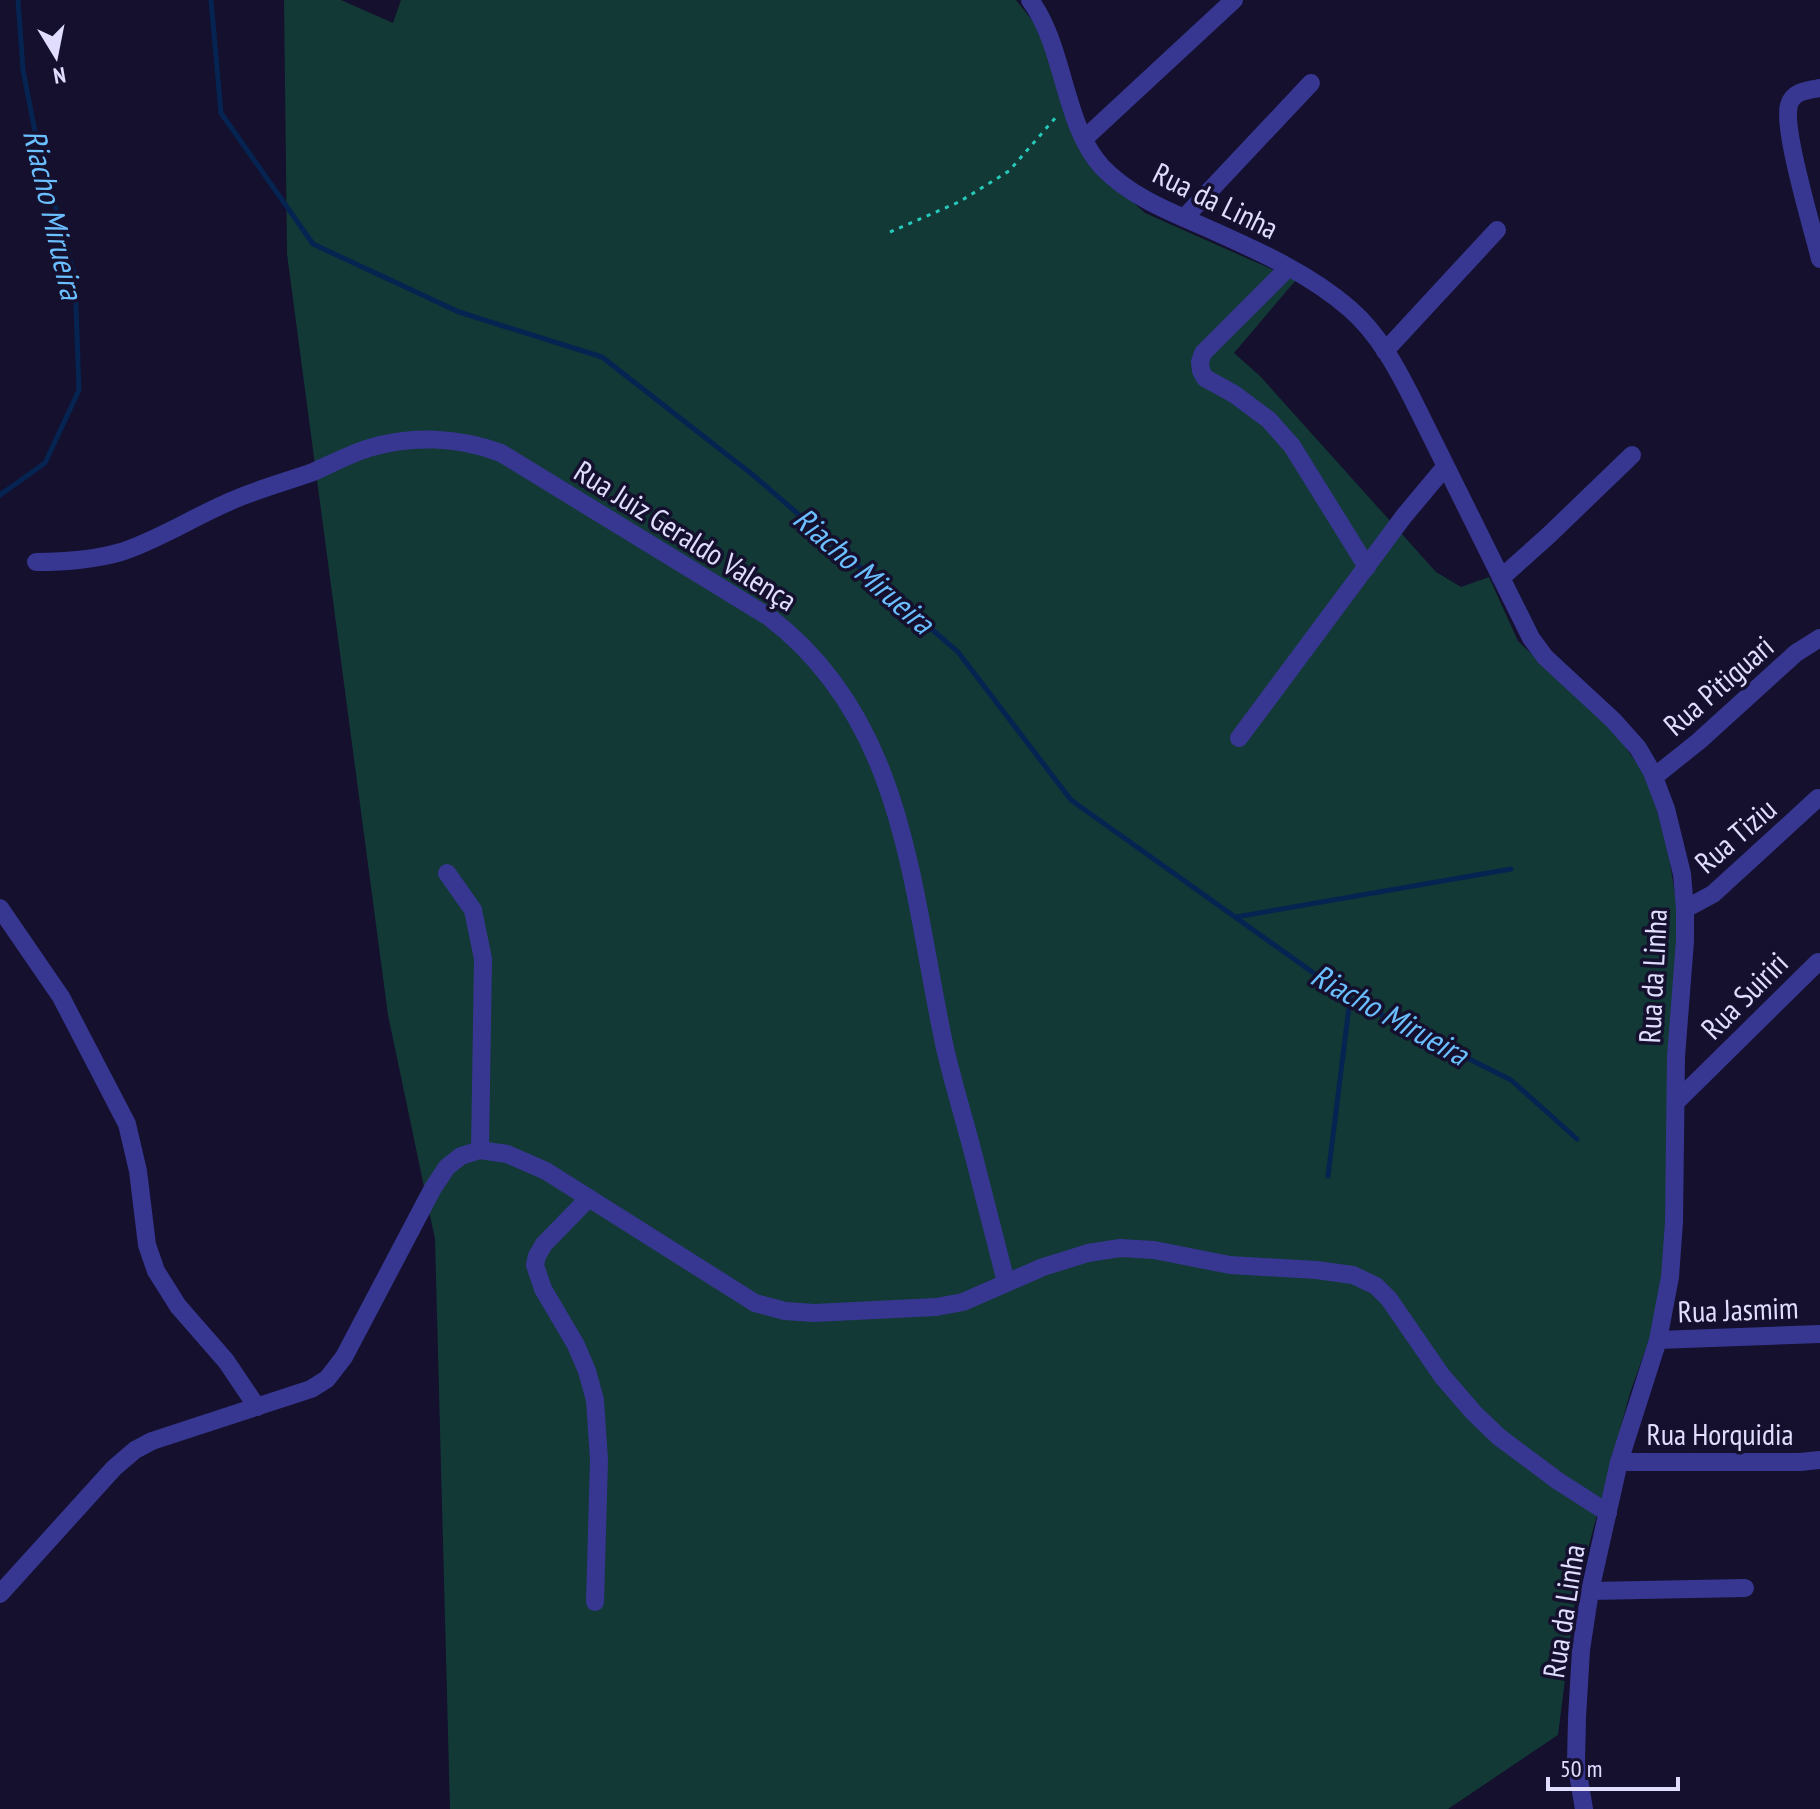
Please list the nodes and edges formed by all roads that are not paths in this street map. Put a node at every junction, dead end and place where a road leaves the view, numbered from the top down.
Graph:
1 (1234, 0) edge
2 (1040, 4) edge
3 (1311, 83) dead end
4 (1820, 88) edge
5 (1084, 139) junction
6 (1184, 218) junction
7 (1497, 230) dead end
8 (1820, 259) edge
9 (1288, 268) junction
10 (1385, 351) junction
11 (1632, 455) dead end
12 (1445, 467) junction
13 (36, 562) dead end
14 (1367, 567) junction
15 (1501, 578) junction
16 (1820, 638) edge
17 (1239, 738) dead end
18 (1654, 777) junction
19 (1818, 798) dead end
20 (447, 873) dead end
21 (0, 908) edge
22 (1685, 909) junction
23 (1818, 962) edge
24 (1676, 1102) junction
25 (480, 1150) junction
26 (589, 1198) junction
27 (1006, 1282) junction
28 (1820, 1334) edge
29 (1658, 1340) junction
30 (257, 1407) junction
31 (1820, 1460) edge
32 (1619, 1462) junction
33 (1608, 1513) junction
34 (1745, 1588) dead end
35 (1590, 1591) junction
36 (0, 1594) edge
37 (595, 1602) dead end
38 (1584, 1809) edge

1 - 5 street
2 - 5 street, Rua da Linha
3 - 6 street
4 - 8 street
5 - 6 street, Rua da Linha
6 - 9 street, Rua da Linha
7 - 10 street
9 - 10 street, Rua da Linha
9 - 14 street, Rua da Linha
10 - 12 street, Rua da Linha
11 - 15 street
12 - 14 street
12 - 15 street, Rua da Linha
13 - 27 street, Rua Juiz Geraldo Valença
14 - 17 street
15 - 18 street, Rua da Linha
16 - 18 street, Rua Pitiguari
18 - 22 street, Rua da Linha
19 - 22 street, Rua Tiziu
20 - 25 street
21 - 30 street
22 - 24 street, Rua da Linha
23 - 24 street, Rua Suiriri
24 - 29 street, Rua da Linha
25 - 26 street
25 - 30 street
26 - 27 street
26 - 37 street
27 - 33 street
28 - 29 street, Rua Jasmim
29 - 32 street, Rua da Linha
30 - 36 street
31 - 32 street, Rua Horquidia
32 - 33 street, Rua da Linha
33 - 35 street, Rua da Linha
34 - 35 street
35 - 38 street, Rua da Linha

